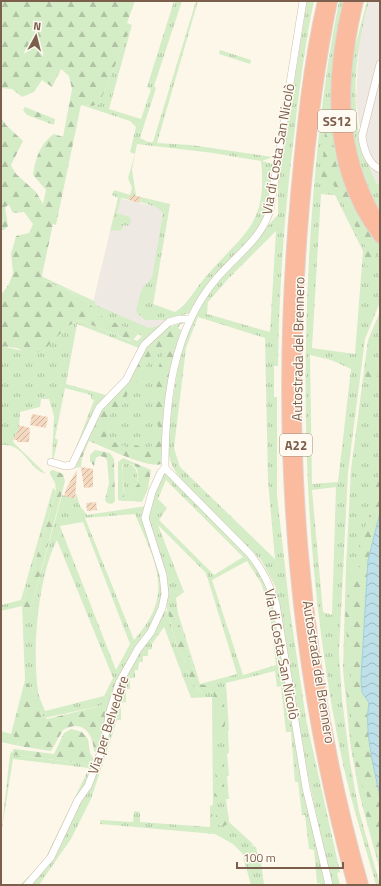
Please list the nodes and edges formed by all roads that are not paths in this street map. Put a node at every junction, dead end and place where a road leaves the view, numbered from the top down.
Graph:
1 (303, 1) edge
2 (323, 1) edge
3 (332, 1) edge
4 (349, 1) edge
5 (358, 1) edge
6 (364, 1) edge
7 (346, 63) junction
8 (380, 64) edge
9 (380, 169) edge
10 (379, 231) edge
11 (189, 319) junction
12 (51, 462) dead end
13 (165, 468) junction
14 (27, 885) edge
15 (329, 885) edge
16 (353, 885) edge
17 (363, 885) edge

1 - 11 street, Via di Costa San Nicolò
2 - 16 highway, Autostrada del Brennero / A22
3 - 17 highway, Autostrada del Brennero / A22
4 - 10 highway, SS12
5 - 7 highway, SS12
6 - 7 highway
7 - 10 highway, SS12
8 - 9 street
11 - 12 street
11 - 13 street, Via di Costa San Nicolò
13 - 14 street, Via per Belvedere
13 - 15 street, Via di Costa San Nicolò

